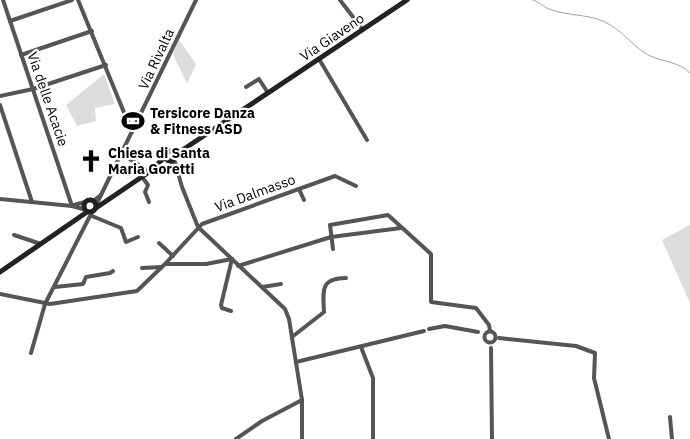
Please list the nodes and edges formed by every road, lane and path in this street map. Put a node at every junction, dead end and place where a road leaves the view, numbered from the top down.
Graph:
1 (3, 0) edge
2 (72, 0) edge
3 (78, 0) edge
4 (196, 0) edge
5 (340, 0) edge
6 (407, 0) edge
7 (10, 21) junction
8 (363, 30) junction
9 (92, 31) junction
10 (21, 55) junction
11 (319, 59) junction
12 (106, 65) junction
13 (246, 87) dead end
14 (33, 89) junction
15 (268, 93) junction
16 (0, 96) edge
17 (0, 105) edge
18 (132, 132) junction
19 (367, 140) dead end
20 (122, 153) junction
21 (171, 158) junction
22 (149, 172) junction
23 (142, 177) junction
24 (356, 186) dead end
25 (299, 189) junction
26 (0, 199) edge
27 (304, 200) dead end
28 (32, 202) junction
29 (85, 202) joint
30 (149, 202) dead end
31 (72, 206) junction
32 (91, 209) junction
33 (198, 227) junction
34 (401, 228) junction
35 (14, 235) dead end
36 (138, 237) dead end
37 (332, 238) junction
38 (159, 243) dead end
39 (41, 244) junction
40 (333, 249) dead end
41 (173, 256) junction
42 (232, 260) junction
43 (163, 266) junction
44 (238, 266) junction
45 (142, 268) dead end
46 (113, 271) dead end
47 (0, 272) edge
48 (346, 278) dead end
49 (281, 284) dead end
50 (55, 287) junction
51 (262, 287) junction
52 (0, 294) edge
53 (45, 304) junction
54 (231, 311) dead end
55 (429, 329) dead end
56 (424, 332) dead end
57 (487, 333) junction
58 (292, 336) junction
59 (495, 339) junction
60 (488, 342) junction
61 (361, 347) junction
62 (491, 348) junction
63 (31, 353) dead end
64 (296, 362) junction
65 (302, 400) junction
66 (670, 417) dead end
67 (236, 439) edge
68 (302, 439) edge
69 (372, 439) edge
70 (492, 439) edge
71 (609, 439) edge
72 (672, 439) edge

1 - 7 street, Via delle Acacie
2 - 7 street
3 - 9 street
4 - 18 street, Via Rivalta
5 - 8 street
6 - 8 main road, Via Giaveno
7 - 10 street, Via delle Acacie
8 - 11 main road, Via Giaveno
9 - 10 street
9 - 12 street
10 - 14 street, Via delle Acacie
11 - 15 main road, Via Giaveno
11 - 19 street
12 - 14 street
12 - 18 street
13 - 15 street
14 - 16 street
14 - 31 street, Via delle Acacie
15 - 21 main road, Via Giaveno
17 - 28 street
18 - 20 street, Via Rivalta
20 - 22 street
20 - 32 street, Via Rivalta
21 - 22 main road
21 - 33 street
22 - 23 main road
23 - 30 street
23 - 32 main road
24 - 25 street, Via Dalmasso
25 - 27 street
25 - 33 street, Via Dalmasso
26 - 28 street
28 - 31 street
29 - 31 street
29 - 32 main road
31 - 32 street
32 - 36 street
32 - 39 main road
32 - 50 street, Via Rivalta
33 - 41 street, Via Dalmasso
33 - 42 street
34 - 37 street
34 - 37 street
34 - 57 street
35 - 39 street
37 - 40 street
37 - 44 street
38 - 41 street
39 - 47 main road
41 - 43 street, Via Dalmasso
42 - 43 street
42 - 44 street
42 - 54 street
43 - 45 street
43 - 53 street, Via Dalmasso
44 - 51 street
46 - 50 street
48 - 58 street
49 - 51 street
50 - 53 street, Via Rivalta
51 - 58 street
52 - 53 street
53 - 63 street, Via Rivalta
55 - 57 street
56 - 61 street
57 - 59 street
57 - 60 street
58 - 64 street
59 - 60 street
59 - 62 street
59 - 71 street
60 - 62 street
61 - 64 street
61 - 69 street
62 - 70 street
64 - 65 street
65 - 67 street
65 - 68 street
66 - 72 street

